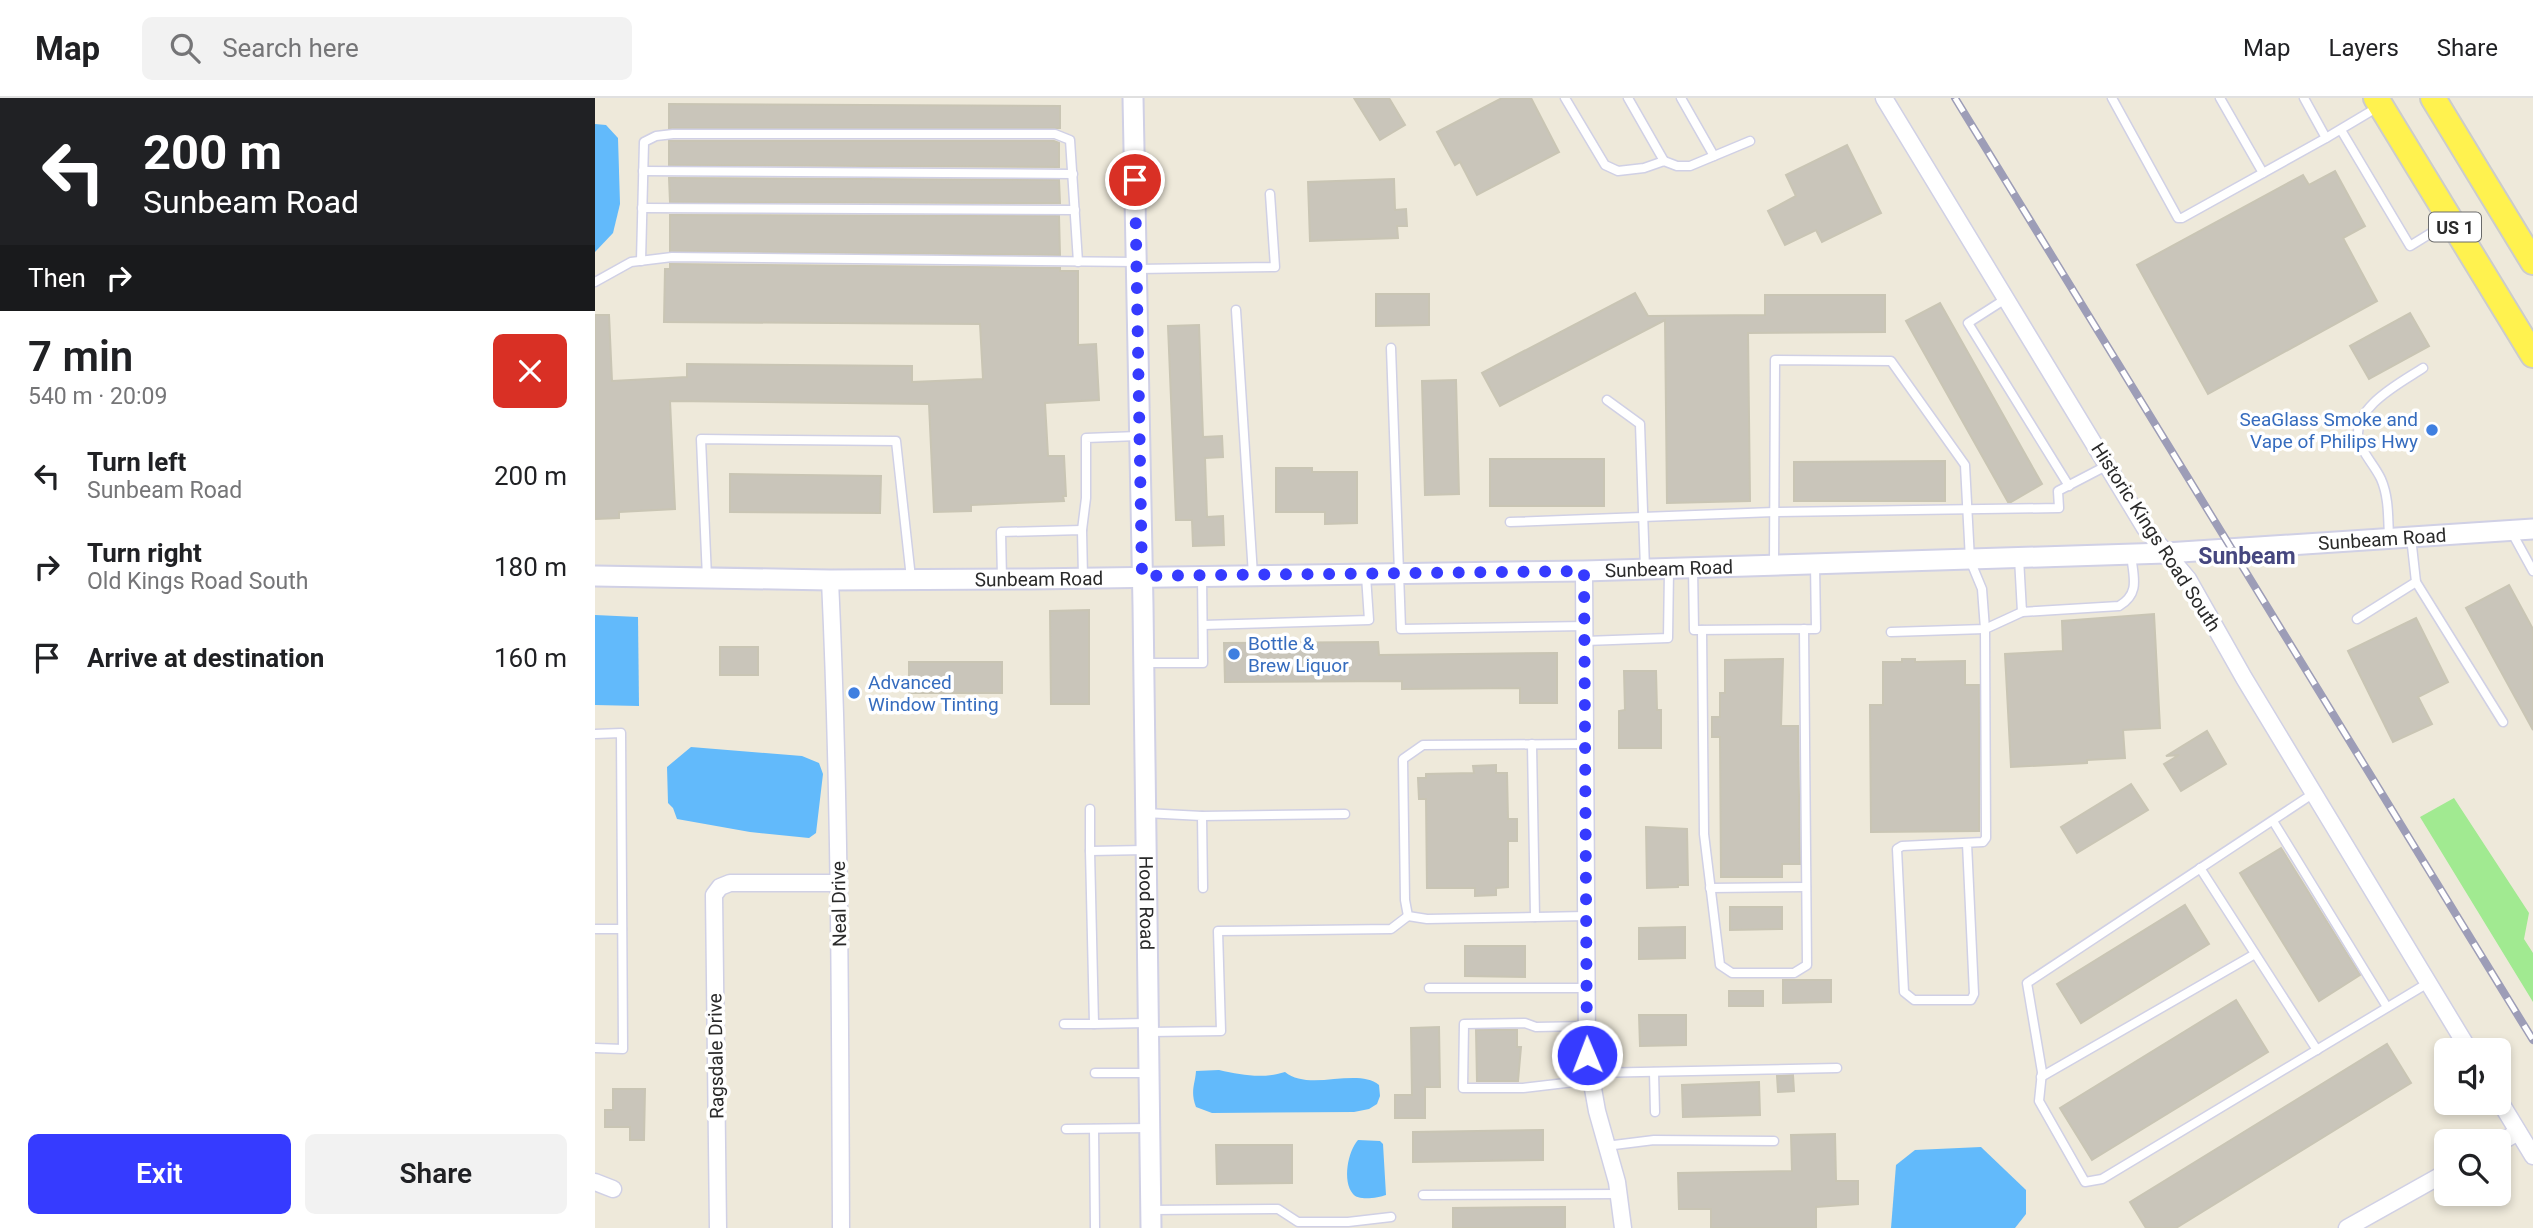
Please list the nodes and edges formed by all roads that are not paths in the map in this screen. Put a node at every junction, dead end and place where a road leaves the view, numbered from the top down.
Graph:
1 (1133, 98) edge
2 (1565, 98) edge
3 (1627, 98) edge
4 (1681, 98) edge
5 (1884, 98) edge
6 (2112, 98) edge
7 (2220, 98) edge
8 (2304, 98) edge
9 (2437, 100) edge
10 (2378, 102) edge
11 (2341, 130) junction
12 (2326, 138) junction
13 (1750, 141) dead end
14 (1714, 156) junction
15 (1664, 161) junction
16 (643, 171) junction
17 (2263, 173) junction
18 (1073, 174) junction
19 (1270, 194) dead end
20 (642, 208) junction
21 (1075, 210) junction
22 (2451, 221) junction
23 (641, 261) junction
24 (1078, 262) junction
25 (2533, 262) edge
26 (1136, 266) junction
27 (595, 282) edge
28 (2007, 298) junction
29 (1236, 310) dead end
30 (1391, 348) dead end
31 (2533, 355) edge
32 (2423, 368) dead end
33 (1607, 400) dead end
34 (1139, 436) junction
35 (2108, 465) junction
36 (2069, 486) junction
37 (1968, 511) junction
38 (1775, 513) junction
39 (1642, 518) junction
40 (1510, 522) dead end
41 (2533, 529) edge
42 (1081, 530) junction
43 (2511, 530) junction
44 (2411, 537) junction
45 (2389, 538) junction
46 (2166, 553) junction
47 (2131, 554) junction
48 (2019, 558) junction
49 (1970, 559) junction
50 (1815, 564) junction
51 (1774, 565) junction
52 (1669, 568) junction
53 (1693, 568) junction
54 (1644, 569) junction
55 (1584, 571) junction
56 (2533, 571) edge
57 (1366, 573) junction
58 (1399, 573) junction
59 (1253, 575) junction
60 (595, 576) edge
61 (1142, 576) junction
62 (1202, 576) junction
63 (707, 578) junction
64 (1083, 578) junction
65 (911, 579) junction
66 (1002, 579) junction
67 (830, 580) junction
68 (2416, 582) junction
69 (2022, 611) junction
70 (2357, 619) dead end
71 (1203, 625) junction
72 (1804, 629) junction
73 (1985, 629) junction
74 (1702, 630) junction
75 (1891, 632) dead end
76 (1585, 633) junction
77 (1143, 663) junction
78 (2503, 722) dead end
79 (595, 733) edge
80 (1532, 744) junction
81 (1585, 744) junction
82 (2314, 793) junction
83 (1090, 809) dead end
84 (1145, 813) junction
85 (1345, 814) dead end
86 (1202, 816) junction
87 (2273, 821) junction
88 (1967, 843) junction
89 (1145, 850) junction
90 (1090, 851) junction
91 (2200, 868) junction
92 (839, 883) junction
93 (1806, 887) junction
94 (1203, 888) dead end
95 (1710, 888) junction
96 (1408, 916) junction
97 (1586, 916) junction
98 (1535, 917) junction
99 (595, 929) edge
100 (622, 929) junction
101 (2255, 954) junction
102 (2428, 983) junction
103 (1429, 988) dead end
104 (1587, 988) junction
105 (2387, 1007) junction
106 (1064, 1024) dead end
107 (1094, 1024) junction
108 (1587, 1026) junction
109 (1147, 1028) junction
110 (2462, 1038) edge
111 (595, 1048) edge
112 (2317, 1050) junction
113 (1837, 1068) dead end
114 (1654, 1072) junction
115 (1095, 1073) dead end
116 (1148, 1073) junction
117 (1590, 1077) junction
118 (2041, 1077) junction
119 (1655, 1112) dead end
120 (2508, 1115) edge
121 (1149, 1128) junction
122 (1066, 1129) dead end
123 (1094, 1129) junction
124 (2518, 1132) junction
125 (2511, 1136) edge
126 (1775, 1141) dead end
127 (1606, 1146) junction
128 (2533, 1156) edge
129 (2434, 1179) edge
130 (595, 1182) edge
131 (613, 1189) dead end
132 (1619, 1194) junction
133 (1423, 1195) dead end
134 (1391, 1217) dead end
135 (1151, 1219) edge
136 (718, 1228) edge
137 (841, 1228) edge
138 (1094, 1228) edge
139 (1623, 1228) edge
140 (2347, 1228) edge

1 - 26 street, Hood Road
2 - 15 lane
3 - 15 lane
4 - 14 lane
5 - 28 street, Historic Kings Road South
6 - 17 lane
7 - 17 lane
8 - 12 lane
9 - 25 main road, US 1
10 - 11 lane
10 - 22 main road, US 1
11 - 12 lane
11 - 22 lane
12 - 17 lane
13 - 14 lane
14 - 15 lane
16 - 18 lane
16 - 18 lane
16 - 20 lane
18 - 21 lane
19 - 26 lane
20 - 21 lane
20 - 23 lane
21 - 24 lane
22 - 31 main road, US 1
23 - 24 lane
23 - 27 lane
24 - 26 lane
26 - 34 street, Hood Road
28 - 35 street, Historic Kings Road South
28 - 36 lane
29 - 59 lane
30 - 58 lane
32 - 45 lane
33 - 39 lane
34 - 42 lane
34 - 61 street, Hood Road
35 - 36 lane
35 - 46 street, Historic Kings Road South
36 - 37 lane
37 - 38 lane
37 - 38 lane
37 - 49 lane
38 - 39 lane
38 - 51 lane
39 - 40 lane
39 - 54 lane
41 - 43 street, Sunbeam Road
42 - 64 lane
42 - 66 lane
43 - 44 street, Sunbeam Road
43 - 56 lane
44 - 45 street, Sunbeam Road
44 - 68 lane
45 - 46 street, Sunbeam Road
46 - 47 street, Sunbeam Road
46 - 82 street, Historic Kings Road South
47 - 48 street, Sunbeam Road
47 - 69 lane
48 - 49 street, Sunbeam Road
48 - 69 lane
49 - 50 street, Sunbeam Road
49 - 73 lane
50 - 51 street, Sunbeam Road
50 - 72 lane
51 - 53 street, Sunbeam Road
52 - 53 street, Sunbeam Road
52 - 54 street, Sunbeam Road
52 - 76 lane
53 - 74 lane
54 - 55 street, Sunbeam Road
55 - 58 street, Sunbeam Road
55 - 76 street
57 - 58 street, Sunbeam Road
57 - 59 street, Sunbeam Road
57 - 71 lane
58 - 76 lane
59 - 62 street, Sunbeam Road
60 - 63 street, Sunbeam Road
61 - 62 street, Sunbeam Road
61 - 64 street, Sunbeam Road
61 - 77 street, Hood Road
62 - 71 lane
63 - 65 lane
63 - 67 street, Sunbeam Road
64 - 66 street, Sunbeam Road
65 - 66 street, Sunbeam Road
65 - 67 street, Sunbeam Road
67 - 92 street, Neal Drive
68 - 70 lane
68 - 78 lane
69 - 73 lane
71 - 77 lane
72 - 74 lane
72 - 93 lane
73 - 75 lane
73 - 88 lane
74 - 95 lane
76 - 81 street
77 - 84 street, Hood Road
79 - 100 lane
80 - 81 lane
80 - 96 lane
80 - 98 lane
81 - 97 street
82 - 87 lane
82 - 102 street, Historic Kings Road South
83 - 90 lane
84 - 86 lane
84 - 89 street, Hood Road
85 - 86 lane
86 - 94 lane
87 - 91 lane
87 - 105 lane
88 - 88 lane
89 - 90 lane
89 - 109 street, Hood Road
90 - 107 lane
91 - 101 lane
91 - 118 lane
92 - 136 street, Ragsdale Drive
92 - 137 street, Neal Drive
93 - 95 lane
93 - 95 lane
96 - 98 lane
96 - 109 lane
97 - 98 lane
97 - 104 street
99 - 100 lane
100 - 111 lane
101 - 112 lane
101 - 118 lane
102 - 105 lane
102 - 110 street, Historic Kings Road South
103 - 104 lane
104 - 108 street
105 - 112 lane
106 - 107 lane
107 - 109 lane
108 - 117 street
108 - 117 lane
109 - 116 street, Hood Road
112 - 118 lane
113 - 114 lane
114 - 117 lane
114 - 119 lane
115 - 116 lane
116 - 121 street, Hood Road
117 - 127 street
120 - 124 street
121 - 123 lane
121 - 135 street, Hood Road
122 - 123 lane
123 - 138 lane
124 - 125 street
124 - 128 street
126 - 127 lane
127 - 132 street
129 - 140 street
130 - 131 street
132 - 133 lane
132 - 139 street
134 - 135 lane

